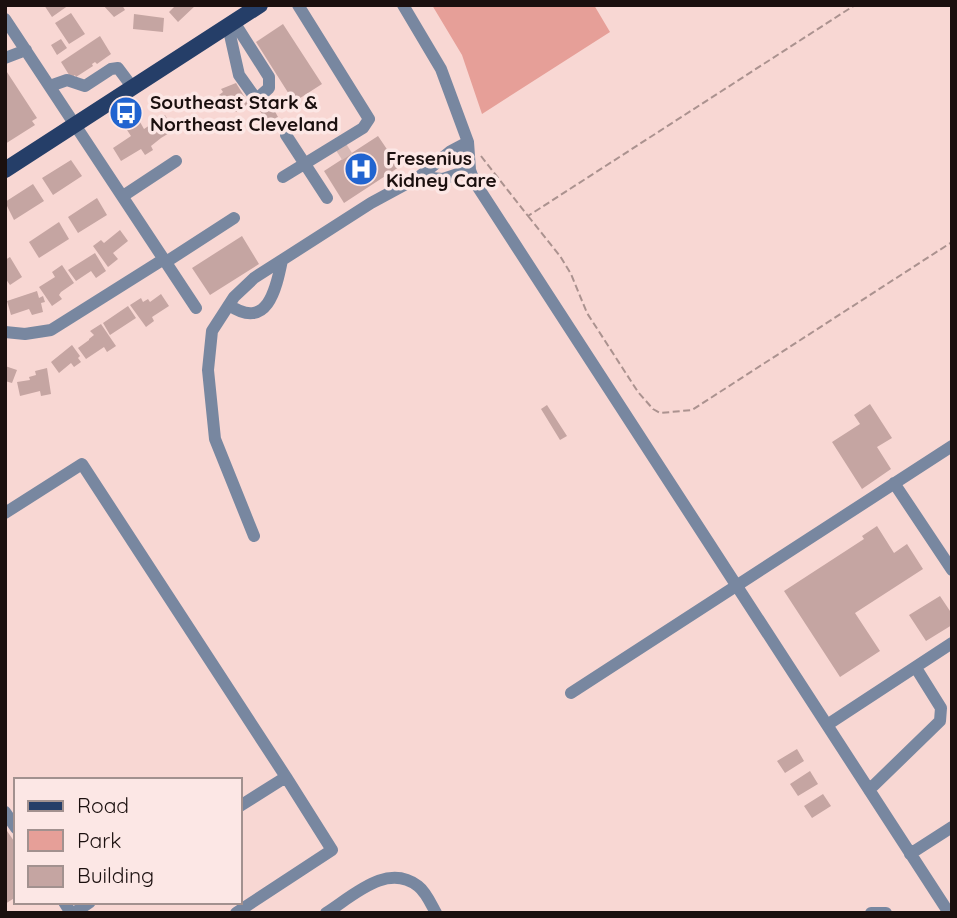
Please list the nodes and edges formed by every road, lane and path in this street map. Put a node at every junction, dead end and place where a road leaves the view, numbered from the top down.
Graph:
1 (260, 5) edge
2 (298, 5) edge
3 (403, 5) edge
4 (855, 5) edge
5 (5, 19) edge
6 (231, 24) junction
7 (26, 50) junction
8 (5, 58) edge
9 (50, 86) junction
10 (133, 88) junction
11 (76, 125) junction
12 (355, 132) junction
13 (286, 135) dead end
14 (468, 142) junction
15 (324, 151) junction
16 (176, 161) dead end
17 (304, 163) junction
18 (5, 170) edge
19 (470, 170) junction
20 (283, 177) dead end
21 (419, 177) junction
22 (123, 196) junction
23 (327, 198) dead end
24 (528, 216) junction
25 (234, 218) dead end
26 (952, 242) edge
27 (165, 260) junction
28 (282, 260) junction
29 (229, 305) junction
30 (196, 308) dead end
31 (5, 332) edge
32 (952, 446) edge
33 (894, 483) junction
34 (5, 513) edge
35 (254, 536) dead end
36 (952, 569) edge
37 (735, 585) junction
38 (952, 643) edge
39 (916, 668) junction
40 (571, 693) dead end
41 (827, 725) junction
42 (286, 777) junction
43 (869, 790) junction
44 (242, 805) edge
45 (952, 827) edge
46 (910, 853) junction
47 (236, 913) edge
48 (326, 913) edge
49 (436, 913) edge
50 (871, 913) edge
51 (886, 913) edge
52 (949, 913) edge

1 - 6 main road
2 - 12 street
3 - 14 street
4 - 24 path
5 - 7 street
6 - 6 street
6 - 10 main road
7 - 8 street
7 - 9 street
9 - 10 street
9 - 11 street
10 - 11 main road
11 - 18 main road
11 - 22 street
12 - 15 street
12 - 15 street
13 - 17 street
14 - 19 street
14 - 21 street
14 - 24 path
15 - 17 street
16 - 22 street
17 - 20 street
17 - 23 street
19 - 21 street
19 - 37 street
21 - 28 street
22 - 27 street
24 - 26 path
25 - 27 street
27 - 30 street
27 - 31 street
28 - 29 street
28 - 29 street
29 - 35 street
32 - 33 street
33 - 36 street
33 - 37 street
34 - 42 street
37 - 40 street
37 - 41 street
38 - 39 street
39 - 41 street
39 - 43 street
41 - 43 street
42 - 44 street
42 - 47 street
43 - 46 street
45 - 46 street
46 - 52 street
48 - 49 street
50 - 51 street

